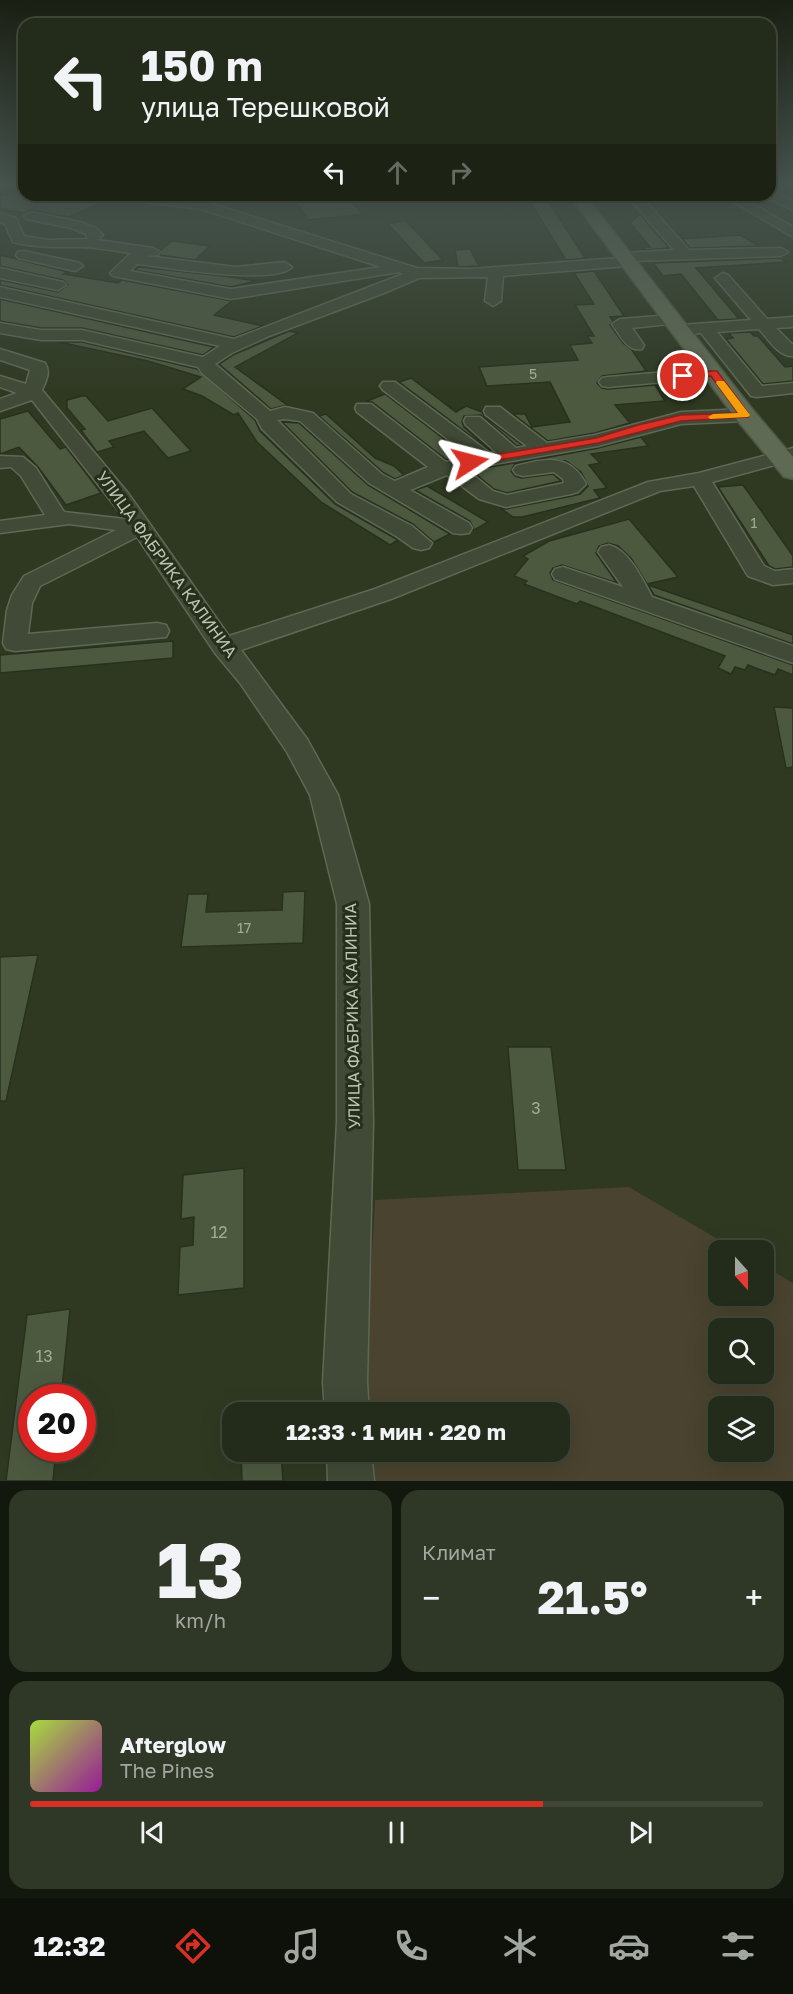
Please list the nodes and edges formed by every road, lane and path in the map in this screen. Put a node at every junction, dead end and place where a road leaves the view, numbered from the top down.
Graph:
1 (18, 254) edge
2 (135, 254) edge
3 (357, 254) edge
4 (623, 254) edge
5 (684, 254) edge
6 (139, 255) junction
7 (363, 256) junction
8 (203, 259) dead end
9 (627, 259) junction
10 (330, 261) dead end
11 (75, 266) dead end
12 (297, 266) dead end
13 (409, 270) junction
14 (496, 272) junction
15 (0, 273) edge
16 (723, 278) dead end
17 (58, 285) dead end
18 (0, 292) edge
19 (73, 296) dead end
20 (493, 301) dead end
21 (11, 313) dead end
22 (793, 321) edge
23 (764, 324) junction
24 (676, 325) junction
25 (0, 328) edge
26 (706, 329) junction
27 (55, 334) junction
28 (259, 334) junction
29 (236, 344) junction
30 (636, 345) dead end
31 (793, 351) edge
32 (0, 354) edge
33 (206, 363) junction
34 (713, 373) junction
35 (0, 381) edge
36 (608, 382) dead end
37 (389, 386) dead end
38 (793, 388) edge
39 (33, 392) junction
40 (757, 392) junction
41 (729, 393) junction
42 (0, 405) edge
43 (364, 408) dead end
44 (493, 411) dead end
45 (745, 415) junction
46 (266, 417) junction
47 (473, 421) dead end
48 (543, 443) junction
49 (512, 455) junction
50 (486, 459) junction
51 (789, 461) edge
52 (0, 462) edge
53 (447, 468) junction
54 (700, 479) junction
55 (467, 480) dead end
56 (394, 489) junction
57 (58, 519) junction
58 (0, 527) edge
59 (140, 527) junction
60 (461, 528) dead end
61 (421, 543) dead end
62 (609, 552) dead end
63 (563, 574) dead end
64 (793, 576) edge
65 (18, 587) edge
66 (643, 602) junction
67 (0, 605) edge
68 (157, 631) dead end
69 (224, 647) junction
70 (793, 655) edge
71 (346, 1402) edge
72 (350, 1462) edge
73 (351, 1481) edge

1 - 11 street
2 - 6 street
3 - 7 street
4 - 9 main road
5 - 9 street
6 - 8 street
6 - 12 street
6 - 13 street
7 - 10 street
7 - 13 street
9 - 14 street
9 - 24 main road
13 - 14 street
13 - 28 street
14 - 20 street
15 - 17 street
16 - 23 street
18 - 29 street
19 - 28 street
21 - 27 street
22 - 23 street
23 - 26 street
23 - 31 street
24 - 26 street
24 - 30 street
24 - 34 main road
25 - 27 street
26 - 40 street
27 - 33 street
28 - 29 street
29 - 33 street
32 - 39 street
33 - 46 street
34 - 36 street
34 - 41 main road
35 - 39 street
37 - 50 street
38 - 40 street
39 - 42 street
39 - 59 street, УЛИЦА ФАБРИКА КАЛИНИА
40 - 41 street
41 - 45 main road
43 - 53 street
44 - 48 street
45 - 48 street
45 - 51 main road
46 - 56 street
46 - 61 street
47 - 49 street
48 - 49 street
49 - 50 street
50 - 53 street
51 - 54 street
52 - 57 street
53 - 55 street
53 - 56 street
54 - 64 street
54 - 69 street
56 - 60 street
57 - 58 street
57 - 59 street
59 - 65 street
59 - 69 street, УЛИЦА ФАБРИКА КАЛИНИА
62 - 66 street
63 - 66 street
65 - 67 street
65 - 68 street
66 - 70 street
69 - 71 street, УЛИЦА ФАБРИКА КАЛИНИА
72 - 73 street

